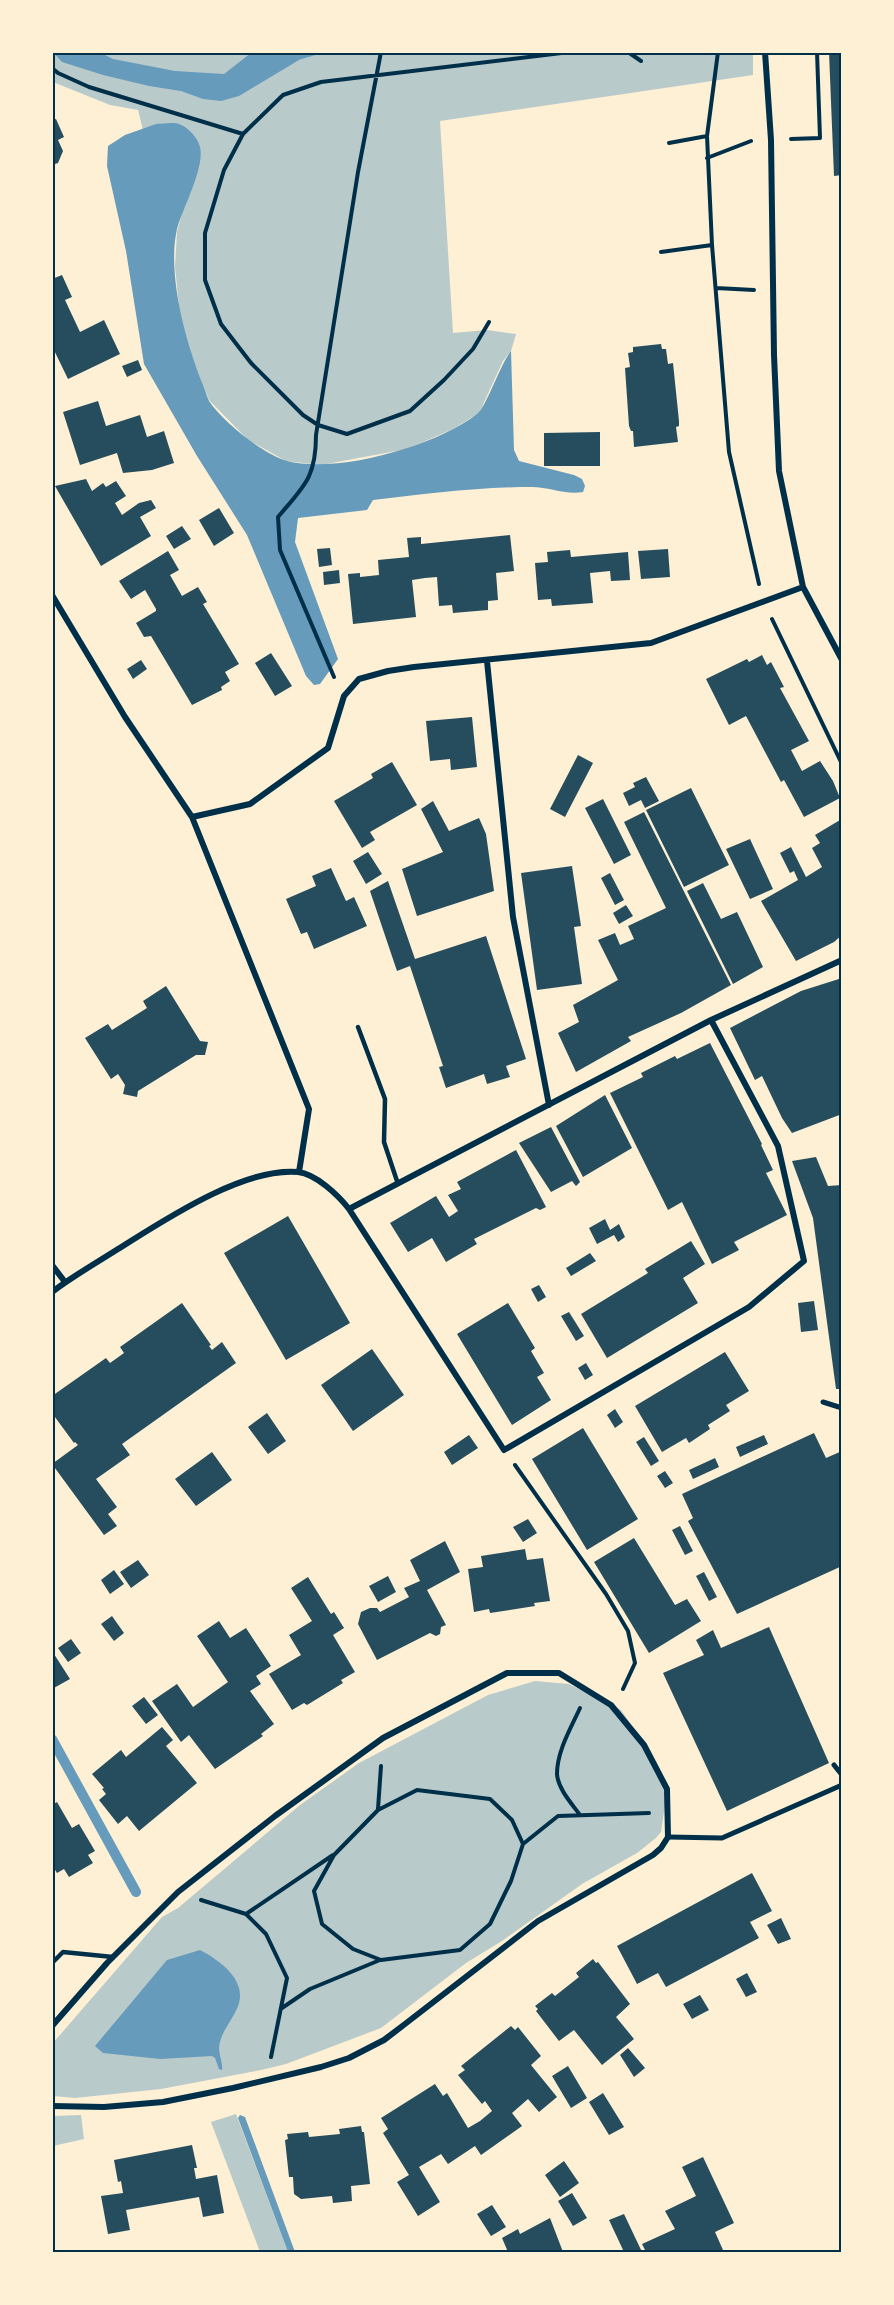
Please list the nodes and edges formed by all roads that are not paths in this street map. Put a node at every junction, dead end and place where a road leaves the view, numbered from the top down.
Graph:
1 (765, 52) edge
2 (803, 587) junction
3 (52, 595) edge
4 (842, 660) edge
5 (487, 661) junction
6 (192, 817) junction
7 (842, 960) edge
8 (711, 1020) junction
9 (358, 1027) dead end
10 (549, 1105) junction
11 (299, 1172) junction
12 (398, 1184) junction
13 (349, 1209) junction
14 (52, 1265) edge
15 (65, 1282) junction
16 (52, 1292) edge
17 (823, 1402) dead end
18 (842, 1408) edge
19 (834, 1764) dead end
20 (842, 1775) edge
21 (842, 1785) edge
22 (668, 1837) junction
23 (113, 1957) junction
24 (52, 1963) edge
25 (52, 2026) edge
26 (52, 2106) edge

1 - 2 street
2 - 4 street
2 - 5 street
3 - 6 street
5 - 6 street
5 - 10 street
6 - 11 street
7 - 8 street
8 - 10 street
8 - 13 street
9 - 12 lane
10 - 12 street
11 - 13 street
11 - 15 street
12 - 13 street
14 - 15 street
15 - 16 street
17 - 18 street
19 - 20 street
21 - 22 street
22 - 23 street
22 - 26 street
23 - 24 lane
23 - 25 street

